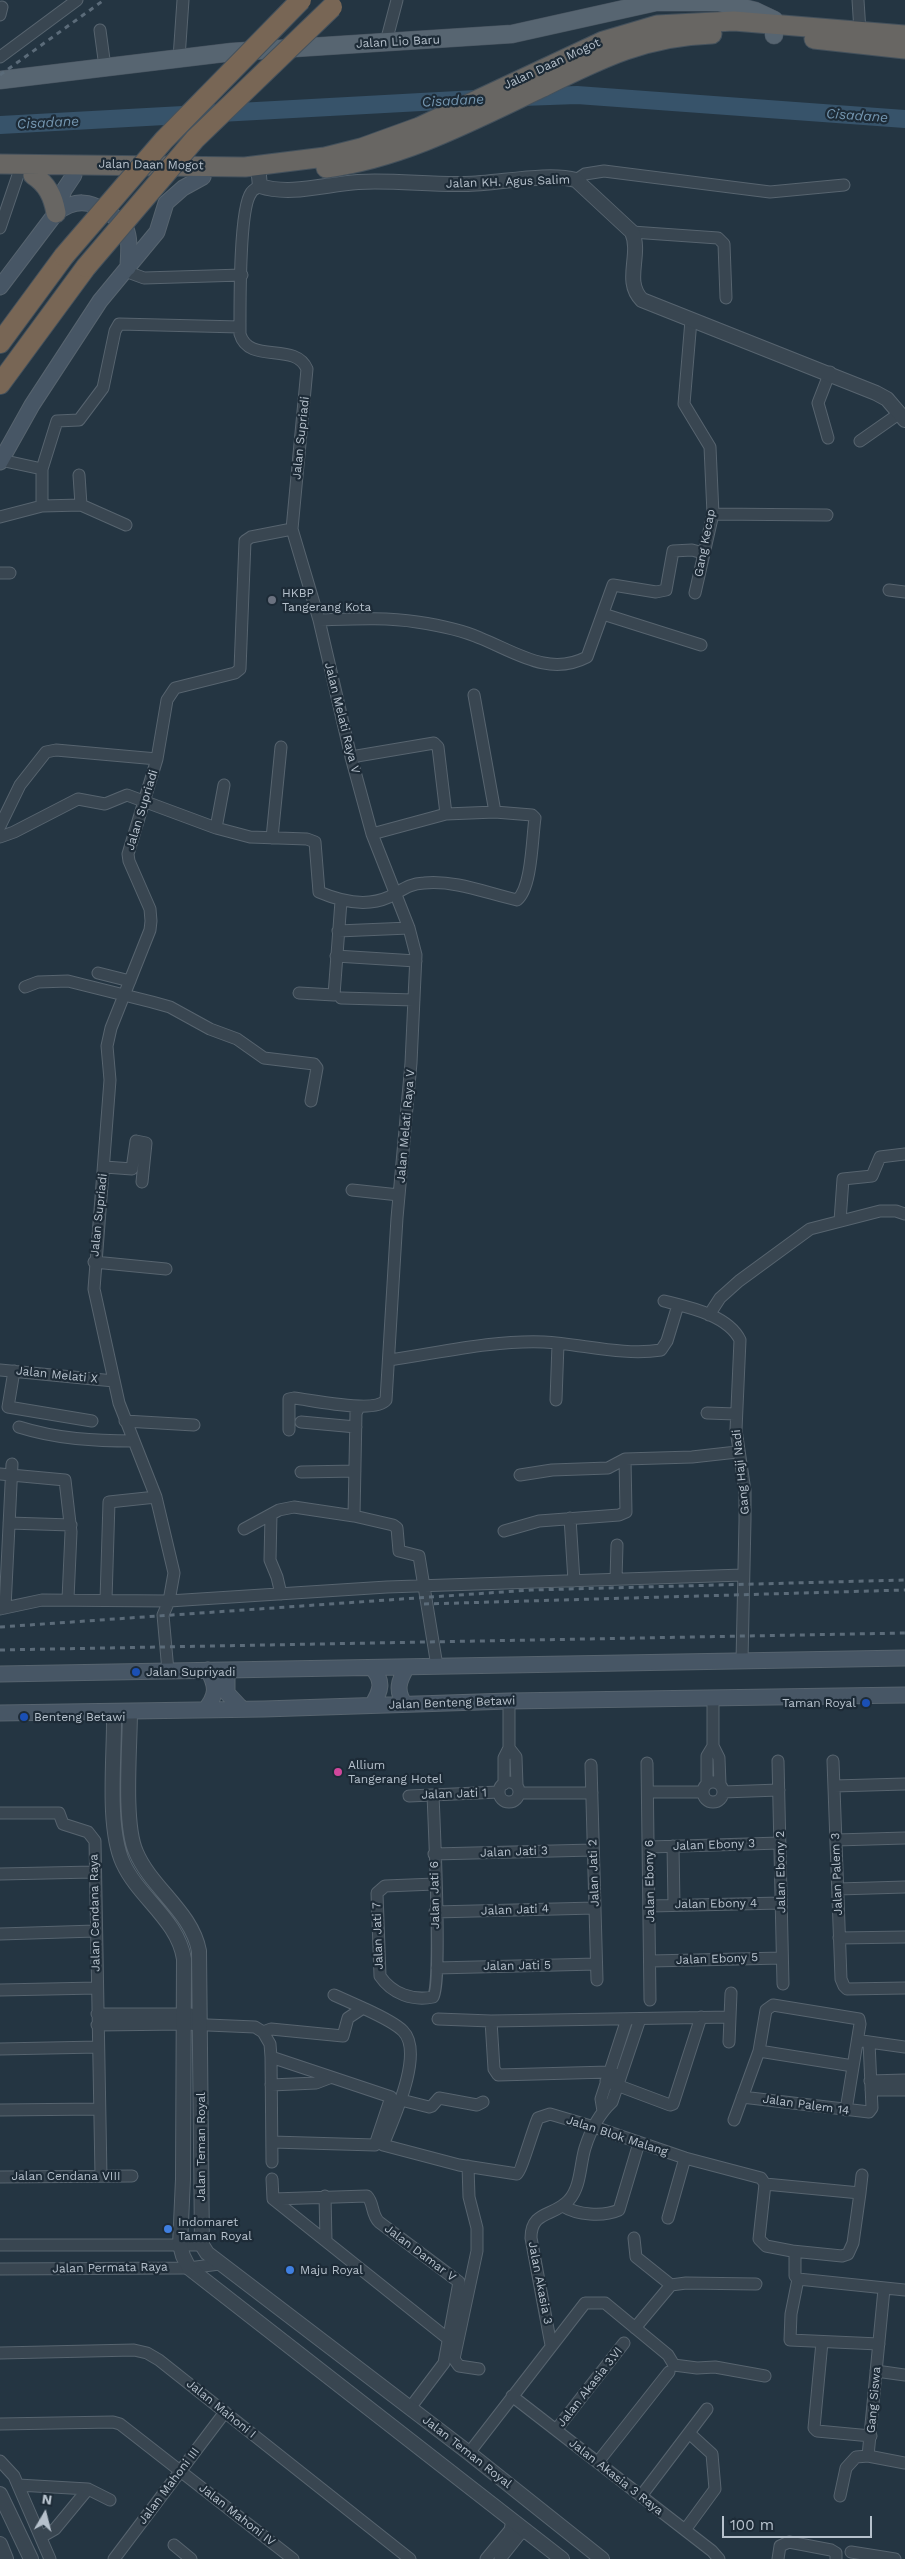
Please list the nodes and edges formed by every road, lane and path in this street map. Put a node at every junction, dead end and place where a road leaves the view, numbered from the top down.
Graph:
1 (182, 0) edge
2 (301, 0) edge
3 (397, 0) edge
4 (858, 0) edge
5 (73, 1) edge
6 (336, 3) edge
7 (635, 3) edge
8 (734, 20) junction
9 (775, 29) junction
10 (100, 30) dead end
11 (860, 31) junction
12 (905, 35) edge
13 (386, 42) junction
14 (905, 48) edge
15 (0, 57) edge
16 (180, 58) junction
17 (106, 67) junction
18 (0, 80) edge
19 (0, 164) edge
20 (17, 175) edge
21 (74, 175) junction
22 (259, 176) junction
23 (203, 177) junction
24 (576, 180) junction
25 (844, 186) dead end
26 (56, 213) junction
27 (0, 228) edge
28 (632, 232) junction
29 (6, 270) edge
30 (128, 271) junction
31 (242, 275) junction
32 (0, 287) edge
33 (726, 298) dead end
34 (692, 320) junction
35 (240, 327) junction
36 (0, 343) edge
37 (830, 372) junction
38 (1, 383) edge
39 (902, 417) edge
40 (828, 438) dead end
41 (860, 441) dead end
42 (1, 461) edge
43 (42, 469) junction
44 (79, 475) dead end
45 (81, 505) junction
46 (42, 506) junction
47 (713, 514) junction
48 (827, 515) dead end
49 (0, 517) edge
50 (126, 525) dead end
51 (292, 529) junction
52 (703, 553) junction
53 (889, 590) dead end
54 (905, 592) edge
55 (695, 593) dead end
56 (602, 614) junction
57 (319, 620) junction
58 (701, 645) dead end
59 (474, 694) dead end
60 (281, 747) dead end
61 (351, 757) junction
62 (157, 759) junction
63 (224, 785) dead end
64 (146, 801) junction
65 (495, 812) junction
66 (446, 814) junction
67 (0, 826) edge
68 (216, 828) junction
69 (372, 834) junction
70 (0, 837) edge
71 (272, 838) junction
72 (395, 893) junction
73 (341, 901) junction
74 (409, 928) junction
75 (338, 931) junction
76 (336, 956) junction
77 (416, 961) junction
78 (98, 973) dead end
79 (130, 981) junction
80 (25, 987) dead end
81 (299, 993) dead end
82 (124, 996) junction
83 (341, 998) dead end
84 (414, 1000) junction
85 (311, 1101) dead end
86 (905, 1154) edge
87 (105, 1167) junction
88 (142, 1182) dead end
89 (352, 1190) dead end
90 (399, 1195) junction
91 (905, 1214) edge
92 (840, 1221) junction
93 (94, 1262) junction
94 (166, 1269) dead end
95 (664, 1301) dead end
96 (678, 1305) junction
97 (709, 1315) junction
98 (558, 1344) junction
99 (389, 1360) junction
100 (0, 1370) edge
101 (14, 1371) junction
102 (114, 1381) junction
103 (556, 1400) dead end
104 (359, 1407) junction
105 (707, 1412) dead end
106 (736, 1414) junction
107 (92, 1421) dead end
108 (125, 1421) junction
109 (301, 1422) dead end
110 (194, 1425) dead end
111 (19, 1427) dead end
112 (356, 1427) junction
113 (289, 1430) dead end
114 (134, 1441) junction
115 (737, 1452) junction
116 (625, 1459) junction
117 (12, 1464) dead end
118 (302, 1472) dead end
119 (355, 1472) junction
120 (6, 1475) edge
121 (520, 1475) dead end
122 (156, 1498) junction
123 (270, 1515) junction
124 (354, 1516) junction
125 (570, 1518) junction
126 (9, 1523) junction
127 (71, 1525) junction
128 (244, 1528) dead end
129 (504, 1531) dead end
130 (617, 1545) dead end
131 (743, 1575) junction
132 (616, 1579) junction
133 (574, 1581) junction
134 (424, 1586) junction
135 (281, 1594) junction
136 (68, 1600) junction
137 (106, 1600) junction
138 (169, 1601) junction
139 (3, 1608) edge
140 (905, 1658) edge
141 (742, 1661) junction
142 (437, 1666) junction
143 (407, 1667) junction
144 (372, 1668) junction
145 (208, 1670) junction
146 (227, 1670) junction
147 (168, 1671) junction
148 (0, 1674) edge
149 (905, 1695) edge
150 (713, 1698) junction
151 (509, 1701) junction
152 (405, 1704) junction
153 (372, 1705) junction
154 (242, 1709) junction
155 (205, 1710) junction
156 (130, 1711) junction
157 (114, 1712) junction
158 (0, 1713) edge
159 (714, 1746) junction
160 (509, 1748) junction
161 (130, 1754) junction
162 (115, 1755) junction
163 (778, 1761) dead end
164 (833, 1761) dead end
165 (647, 1763) dead end
166 (591, 1765) dead end
167 (905, 1784) edge
168 (834, 1786) junction
169 (705, 1787) junction
170 (501, 1788) junction
171 (721, 1788) junction
172 (518, 1789) junction
173 (779, 1790) junction
174 (648, 1792) junction
175 (592, 1793) junction
176 (433, 1795) junction
177 (408, 1796) dead end
178 (0, 1813) edge
179 (905, 1838) edge
180 (836, 1840) junction
181 (780, 1843) junction
182 (673, 1846) junction
183 (649, 1847) junction
184 (593, 1850) junction
185 (434, 1854) junction
186 (94, 1872) junction
187 (0, 1874) edge
188 (435, 1884) junction
189 (905, 1887) edge
190 (838, 1889) junction
191 (781, 1902) junction
192 (674, 1905) junction
193 (650, 1906) junction
194 (595, 1908) junction
195 (436, 1912) junction
196 (95, 1932) junction
197 (0, 1934) edge
198 (905, 1937) edge
199 (840, 1938) junction
200 (782, 1958) junction
201 (184, 1959) junction
202 (200, 1959) junction
203 (651, 1961) junction
204 (596, 1964) junction
205 (437, 1968) junction
206 (597, 1980) dead end
207 (783, 1984) dead end
208 (96, 1988) junction
209 (905, 1988) edge
210 (0, 1990) edge
211 (730, 1993) dead end
212 (334, 1995) dead end
213 (436, 1996) joint
214 (650, 2000) dead end
215 (364, 2008) junction
216 (701, 2017) junction
217 (730, 2017) junction
218 (640, 2018) junction
219 (184, 2019) junction
220 (201, 2019) junction
221 (438, 2019) dead end
222 (626, 2019) junction
223 (97, 2020) junction
224 (491, 2021) junction
225 (263, 2032) junction
226 (863, 2041) junction
227 (729, 2042) dead end
228 (98, 2047) junction
229 (905, 2047) edge
230 (0, 2049) edge
231 (759, 2051) junction
232 (271, 2056) junction
233 (853, 2066) junction
234 (329, 2078) junction
235 (613, 2079) junction
236 (905, 2080) edge
237 (271, 2085) junction
238 (871, 2086) junction
239 (905, 2090) edge
240 (742, 2097) junction
241 (401, 2100) junction
242 (483, 2102) dead end
243 (99, 2108) junction
244 (0, 2110) edge
245 (846, 2110) junction
246 (734, 2120) dead end
247 (594, 2127) junction
248 (272, 2142) junction
249 (640, 2143) junction
250 (684, 2158) junction
251 (272, 2162) dead end
252 (468, 2166) junction
253 (862, 2175) dead end
254 (101, 2176) junction
255 (132, 2176) dead end
256 (0, 2177) edge
257 (272, 2179) dead end
258 (765, 2184) junction
259 (860, 2193) junction
260 (325, 2196) junction
261 (273, 2198) junction
262 (563, 2206) junction
263 (668, 2218) dead end
264 (634, 2238) dead end
265 (326, 2240) junction
266 (0, 2245) edge
267 (180, 2245) junction
268 (202, 2245) junction
269 (792, 2251) junction
270 (219, 2264) junction
271 (189, 2268) junction
272 (0, 2269) edge
273 (798, 2279) junction
274 (756, 2284) dead end
275 (671, 2285) junction
276 (884, 2289) junction
277 (905, 2290) edge
278 (636, 2328) junction
279 (447, 2338) junction
280 (822, 2342) junction
281 (624, 2344) dead end
282 (879, 2344) junction
283 (551, 2345) junction
284 (0, 2353) edge
285 (479, 2370) dead end
286 (876, 2371) junction
287 (669, 2372) dead end
288 (905, 2375) edge
289 (765, 2376) dead end
290 (379, 2387) junction
291 (512, 2396) junction
292 (366, 2402) junction
293 (410, 2408) junction
294 (707, 2409) dead end
295 (224, 2412) junction
296 (0, 2424) edge
297 (556, 2430) junction
298 (689, 2433) junction
299 (871, 2436) junction
300 (469, 2453) junction
301 (868, 2456) junction
302 (0, 2460) edge
303 (598, 2462) junction
304 (905, 2463) edge
305 (180, 2471) junction
306 (18, 2485) junction
307 (88, 2489) junction
308 (0, 2494) edge
309 (641, 2496) junction
310 (840, 2496) dead end
311 (110, 2500) dead end
312 (512, 2520) junction
313 (685, 2530) junction
314 (527, 2532) junction
315 (41, 2537) junction
316 (174, 2545) dead end
317 (851, 2552) dead end
318 (836, 2556) edge
319 (31, 2559) edge
320 (50, 2559) edge
321 (114, 2559) edge
322 (191, 2559) edge
323 (293, 2559) edge
324 (410, 2559) edge
325 (486, 2559) edge
326 (500, 2559) edge
327 (562, 2559) edge
328 (602, 2559) edge
329 (719, 2559) edge
330 (778, 2559) edge
331 (895, 2559) edge

1 - 16 street
2 - 36 highway, bridge
3 - 13 street
4 - 11 street
5 - 15 street
6 - 38 highway, bridge
7 - 8 main road, Jalan Lio Baru
7 - 13 main road, Jalan Lio Baru
8 - 9 highway, Jalan Daan Mogot
8 - 9 main road, Jalan Lio Baru
8 - 22 highway, Jalan Daan Mogot
9 - 11 highway, Jalan Daan Mogot
9 - 14 highway, Jalan Daan Mogot
10 - 17 street
11 - 12 highway, Jalan Daan Mogot
13 - 16 main road, Jalan Lio Baru
16 - 17 main road, Jalan Lio Baru
17 - 18 main road, Jalan Lio Baru
19 - 22 highway, Jalan Daan Mogot
20 - 21 highway, Jalan Daan Mogot
20 - 26 highway
20 - 27 street
21 - 23 highway, Jalan Daan Mogot
21 - 26 main road
22 - 23 highway, Jalan Daan Mogot
22 - 24 street, Jalan KH. Agus Salim
22 - 31 street, Jalan Supriadi
23 - 30 main road
24 - 25 street
24 - 28 street, Jalan KH. Agus Salim
26 - 29 main road
26 - 30 main road
28 - 33 street
28 - 34 street
29 - 32 main road
30 - 31 street
30 - 42 main road
31 - 35 street, Jalan Supriadi
34 - 37 street
34 - 47 street, Gang Kecap
35 - 43 street
35 - 51 street, Jalan Supriadi
37 - 39 street
37 - 40 street
39 - 41 street
42 - 43 street
43 - 46 street
44 - 45 street
45 - 46 street
45 - 50 street
46 - 49 street
47 - 48 street
47 - 52 street, Gang Kecap
51 - 57 street, Jalan Melati Raya V
51 - 62 street, Jalan Supriadi
52 - 55 street, Gang Kecap
52 - 56 street
53 - 54 street
56 - 57 street
56 - 58 street
57 - 61 street, Jalan Melati Raya V
59 - 65 street
60 - 71 street
61 - 66 street
61 - 69 street, Jalan Melati Raya V
62 - 64 street, Jalan Supriadi
62 - 67 street
63 - 68 street
64 - 68 street
64 - 70 street
64 - 79 street, Jalan Supriadi
65 - 66 street
65 - 72 street
66 - 69 street
68 - 71 street
69 - 72 street, Jalan Melati Raya V
71 - 73 street
72 - 73 street
72 - 74 street, Jalan Melati Raya V
73 - 75 street
74 - 75 street
74 - 77 street, Jalan Melati Raya V
75 - 76 street
76 - 77 street
76 - 81 street
77 - 84 street, Jalan Melati Raya V
78 - 79 street
79 - 82 street, Jalan Supriadi
80 - 82 street
82 - 85 street
82 - 87 street, Jalan Supriadi
83 - 84 street
84 - 90 street, Jalan Melati Raya V
86 - 92 street
87 - 88 street
87 - 93 street, Jalan Supriadi
89 - 90 street
90 - 99 street, Jalan Melati Raya V
91 - 92 street
92 - 97 street
93 - 94 street
93 - 102 street, Jalan Supriadi
95 - 96 street, Gang Haji Nadi
96 - 97 street, Gang Haji Nadi
96 - 98 street
97 - 106 street, Gang Haji Nadi
98 - 99 street
98 - 103 street
99 - 104 street, Jalan Melati Raya V
100 - 101 street, Jalan Melati X
101 - 102 street, Jalan Melati X
101 - 107 street
102 - 108 street, Jalan Supriadi
104 - 112 street
104 - 113 street
105 - 106 street
106 - 115 street, Gang Haji Nadi
108 - 110 street
108 - 114 street, Jalan Supriadi
109 - 112 street
111 - 114 street
112 - 119 street
114 - 122 street, Jalan Supriadi
115 - 116 street
115 - 131 street, Gang Haji Nadi
116 - 121 street
116 - 125 street
117 - 120 street
118 - 119 street
119 - 124 street
120 - 126 street
120 - 127 street
122 - 137 street
122 - 138 street, Jalan Supriadi
123 - 124 street
123 - 128 street
123 - 135 street
124 - 134 street
125 - 129 street
125 - 133 street
126 - 127 street
126 - 139 street
127 - 136 street
130 - 132 street
131 - 132 street
131 - 141 street, Gang Haji Nadi
132 - 133 street
133 - 134 street
134 - 135 street
134 - 142 street
135 - 138 street
136 - 137 street
136 - 139 street
137 - 138 street
138 - 147 street, Jalan Supriadi
140 - 141 main road
141 - 142 main road
142 - 143 main road
143 - 144 main road
143 - 152 main road
144 - 146 main road
144 - 153 main road
145 - 146 main road
145 - 147 main road
145 - 155 main road
146 - 154 main road
147 - 148 main road
149 - 150 main road, Jalan Benteng Betawi
150 - 151 main road, Jalan Benteng Betawi
150 - 159 street
151 - 152 main road, Jalan Benteng Betawi
151 - 160 street
152 - 153 main road, Jalan Benteng Betawi
153 - 154 main road, Jalan Benteng Betawi
154 - 155 main road, Jalan Benteng Betawi
155 - 156 main road, Jalan Benteng Betawi
156 - 157 main road, Jalan Benteng Betawi
156 - 161 street, Jalan Teman Royal
157 - 158 main road, Jalan Benteng Betawi
157 - 162 street, Jalan Teman Royal
159 - 169 street
159 - 171 street
160 - 170 street
160 - 172 street
161 - 162 street
161 - 202 street, Jalan Teman Royal
162 - 201 street, Jalan Teman Royal
163 - 173 street, Jalan Ebony 2
164 - 168 street, Jalan Palem 3
165 - 174 street, Jalan Ebony 6
166 - 175 street, Jalan Jati 2
167 - 168 street
168 - 180 street, Jalan Palem 3
169 - 171 street
169 - 171 street
169 - 174 street
170 - 172 street
170 - 172 street
170 - 176 street, Jalan Jati 1
171 - 173 street
172 - 175 street
173 - 181 street, Jalan Ebony 2
174 - 183 street, Jalan Ebony 6
175 - 184 street, Jalan Jati 2
176 - 177 street, Jalan Jati 1
176 - 185 street, Jalan Jati 6
178 - 186 street, Jalan Cendana Raya
179 - 180 street
180 - 190 street, Jalan Palem 3
181 - 182 street, Jalan Ebony 3
181 - 191 street, Jalan Ebony 2
182 - 183 street, Jalan Ebony 3
182 - 192 street
183 - 193 street, Jalan Ebony 6
184 - 185 street, Jalan Jati 3
184 - 194 street, Jalan Jati 2
185 - 188 street, Jalan Jati 6
186 - 187 street
186 - 196 street, Jalan Cendana Raya
188 - 195 street, Jalan Jati 6
188 - 213 street, Jalan Jati 7
189 - 190 street
190 - 199 street, Jalan Palem 3
191 - 192 street, Jalan Ebony 4
191 - 200 street, Jalan Ebony 2
192 - 193 street, Jalan Ebony 4
193 - 203 street, Jalan Ebony 6
194 - 195 street, Jalan Jati 4
194 - 204 street, Jalan Jati 2
195 - 205 street, Jalan Jati 6
196 - 197 street
196 - 208 street, Jalan Cendana Raya
198 - 199 street
199 - 209 street, Jalan Palem 3
200 - 203 street, Jalan Ebony 5
200 - 207 street, Jalan Ebony 2
201 - 202 street
201 - 219 street, Jalan Teman Royal
202 - 220 street, Jalan Teman Royal
203 - 214 street, Jalan Ebony 6
204 - 205 street, Jalan Jati 5
204 - 206 street, Jalan Jati 2
205 - 213 street, Jalan Jati 6
208 - 210 street
208 - 223 street, Jalan Cendana Raya
211 - 217 street
212 - 215 street, Jalan Blok Malang
215 - 225 street
215 - 241 street, Jalan Blok Malang
216 - 217 street
216 - 218 street
216 - 235 street
217 - 227 street
218 - 222 street
218 - 235 street
219 - 220 street
219 - 223 street
219 - 267 street, Jalan Teman Royal
220 - 225 street
220 - 268 street, Jalan Teman Royal
221 - 224 street
222 - 224 street
222 - 235 street
223 - 228 street, Jalan Cendana Raya
224 - 235 street
225 - 232 street
226 - 229 street
226 - 231 street
226 - 233 street
226 - 238 street
228 - 230 street
228 - 243 street, Jalan Cendana Raya
231 - 233 street
231 - 240 street
232 - 234 street
232 - 237 street
233 - 245 street
234 - 237 street
234 - 248 street
235 - 247 street
236 - 238 street
237 - 248 street
238 - 239 street
238 - 245 street, Jalan Palem 14
240 - 245 street, Jalan Palem 14
240 - 246 street
241 - 242 street
241 - 252 street, Jalan Blok Malang
243 - 244 street
243 - 254 street, Jalan Cendana Raya
247 - 249 street, Jalan Blok Malang
247 - 252 street, Jalan Blok Malang
247 - 262 street
248 - 251 street
249 - 250 street, Jalan Blok Malang
249 - 262 street
250 - 258 street, Jalan Blok Malang
250 - 263 street
252 - 285 street
253 - 259 street
254 - 255 street, Jalan Cendana VIII
254 - 256 street, Jalan Cendana VIII
257 - 261 street
258 - 259 street
258 - 269 street
259 - 269 street
260 - 261 street
260 - 265 street
260 - 279 street, Jalan Damar V
261 - 265 street
262 - 283 street, Jalan Akasia 3
264 - 275 street
265 - 279 street
266 - 267 street
267 - 268 street
267 - 271 street, Jalan Teman Royal
268 - 270 street, Jalan Teman Royal
269 - 273 street
270 - 271 street, Jalan Permata Raya
270 - 290 street, Jalan Teman Royal
271 - 272 street, Jalan Permata Raya
271 - 292 street, Jalan Teman Royal
273 - 276 street
273 - 280 street
274 - 275 street
275 - 278 street
276 - 277 street
276 - 282 street, Gang Siswa
278 - 283 street
278 - 289 street
279 - 293 street
280 - 282 street
280 - 299 street
281 - 297 street, Jalan Akasia 3.VI
282 - 286 street, Gang Siswa
283 - 291 street
284 - 295 street, Jalan Mahoni I
286 - 288 street
286 - 299 street, Gang Siswa
287 - 303 street
290 - 292 street
290 - 293 street, Jalan Teman Royal
291 - 297 street, Jalan Akasia 3 Raya
291 - 300 street
292 - 312 street, Jalan Teman Royal
293 - 300 street, Jalan Teman Royal
294 - 298 street
295 - 305 street, Jalan Mahoni III
295 - 324 street, Jalan Mahoni I
296 - 305 street, Jalan Mahoni IV
297 - 303 street, Jalan Akasia 3 Raya
298 - 309 street
298 - 313 street
299 - 301 street, Gang Siswa
300 - 328 street, Jalan Teman Royal
301 - 304 street
301 - 310 street
302 - 306 street
303 - 309 street, Jalan Akasia 3 Raya
305 - 321 street, Jalan Mahoni III
305 - 323 street, Jalan Mahoni IV
306 - 307 street
306 - 315 street
307 - 311 street
307 - 315 street
308 - 319 street
309 - 313 street, Jalan Akasia 3 Raya
312 - 314 street, Jalan Teman Royal
312 - 325 street
313 - 329 street, Jalan Akasia 3 Raya
314 - 326 street
314 - 327 street, Jalan Teman Royal
315 - 320 street
316 - 322 street
317 - 331 street
318 - 330 street

